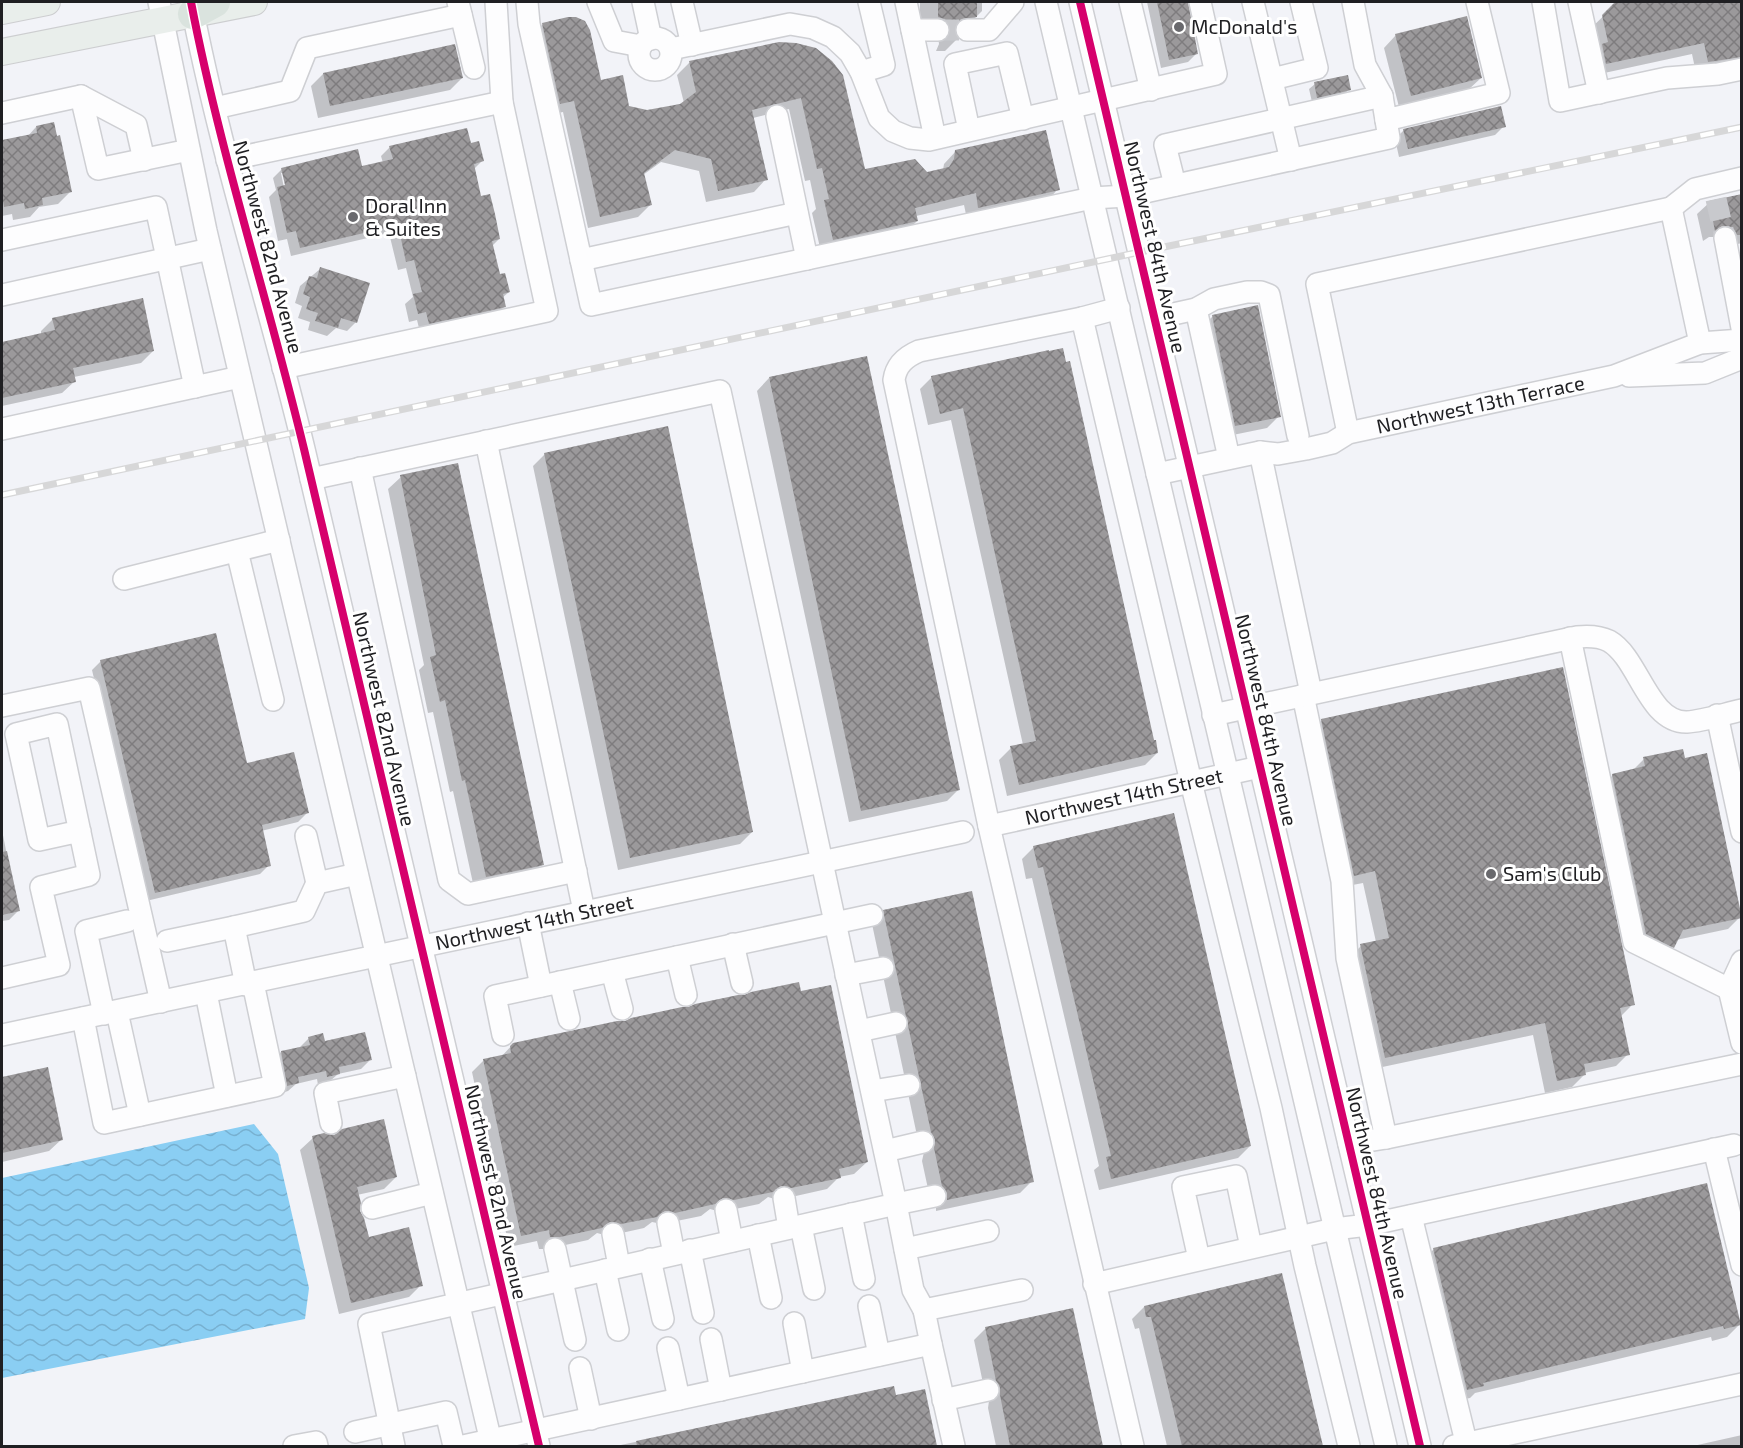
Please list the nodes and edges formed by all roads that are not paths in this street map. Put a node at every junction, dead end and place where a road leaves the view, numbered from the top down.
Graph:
1 (47, 2) edge
2 (254, 2) edge
3 (496, 2) edge
4 (527, 2) edge
5 (598, 2) edge
6 (643, 2) edge
7 (682, 2) edge
8 (869, 2) edge
9 (906, 2) edge
10 (1014, 2) edge
11 (1080, 2) edge
12 (1130, 2) edge
13 (1200, 2) edge
14 (1253, 2) edge
15 (1301, 2) edge
16 (1353, 2) edge
17 (1477, 2) edge
18 (1543, 2) edge
19 (1580, 2) edge
20 (1046, 3) edge
21 (200, 6) edge
22 (460, 8) edge
23 (2, 11) edge
24 (161, 11) edge
25 (912, 30) junction
26 (938, 30) tunnel mouth
27 (967, 30) tunnel mouth
28 (646, 43) junction
29 (692, 45) junction
30 (671, 50) junction
31 (2, 52) edge
32 (918, 57) junction
33 (884, 64) junction
34 (474, 68) dead end
35 (1742, 69) edge
36 (861, 72) junction
37 (1272, 79) junction
38 (1151, 90) junction
39 (1599, 93) junction
40 (81, 96) junction
41 (1382, 96) junction
42 (1104, 101) junction
43 (502, 102) junction
44 (215, 108) junction
45 (1071, 108) junction
46 (2, 113) edge
47 (777, 116) dead end
48 (1281, 118) junction
49 (1023, 119) junction
50 (1386, 120) junction
51 (969, 130) junction
52 (936, 138) junction
53 (189, 150) junction
54 (144, 159) junction
55 (227, 160) junction
56 (1291, 160) junction
57 (1742, 178) edge
58 (1175, 185) junction
59 (1127, 196) junction
60 (1092, 198) junction
61 (1671, 208) junction
62 (797, 213) junction
63 (1725, 238) tunnel mouth
64 (2, 240) edge
65 (210, 249) junction
66 (167, 258) junction
67 (807, 259) junction
68 (581, 260) junction
69 (1738, 290) edge
70 (2, 295) edge
71 (1119, 308) junction
72 (1196, 309) junction
73 (1082, 318) junction
74 (1155, 318) junction
75 (1742, 328) edge
76 (1742, 340) edge
77 (1700, 342) junction
78 (1742, 358) edge
79 (283, 368) junction
80 (1614, 376) junction
81 (240, 377) junction
82 (195, 387) junction
83 (2, 429) edge
84 (1348, 433) junction
85 (1298, 436) junction
86 (486, 441) junction
87 (1260, 452) junction
88 (1229, 458) junction
89 (1189, 467) junction
90 (360, 468) junction
91 (1157, 474) junction
92 (311, 479) junction
93 (279, 540) junction
94 (237, 551) junction
95 (124, 579) dead end
96 (1570, 638) junction
97 (1307, 694) junction
98 (273, 700) dead end
99 (2, 706) edge
100 (1246, 707) junction
101 (1742, 710) edge
102 (1213, 715) junction
103 (1717, 715) junction
104 (1260, 767) junction
105 (1227, 774) junction
106 (1191, 782) junction
107 (989, 826) junction
108 (80, 831) junction
109 (963, 832) dead end
110 (1742, 832) edge
111 (306, 836) dead end
112 (822, 861) junction
113 (576, 871) junction
114 (357, 874) junction
115 (317, 883) junction
116 (584, 911) junction
117 (872, 915) dead end
118 (127, 921) dead end
119 (835, 922) junction
120 (528, 923) junction
121 (234, 927) junction
122 (167, 941) dead end
123 (733, 944) junction
124 (420, 945) junction
125 (377, 956) junction
126 (677, 957) junction
127 (1742, 961) edge
128 (883, 968) dead end
129 (612, 971) junction
130 (846, 975) junction
131 (2, 978) edge
132 (742, 983) dead end
133 (1311, 983) junction
134 (249, 984) junction
135 (550, 984) junction
136 (1729, 989) junction
137 (1278, 990) junction
138 (206, 993) junction
139 (686, 995) dead end
140 (161, 1002) junction
141 (622, 1009) dead end
142 (110, 1013) junction
143 (83, 1018) junction
144 (568, 1019) dead end
145 (896, 1023) dead end
146 (859, 1031) junction
147 (2, 1035) edge
148 (502, 1035) dead end
149 (1742, 1043) edge
150 (1742, 1064) edge
151 (405, 1076) junction
152 (909, 1085) dead end
153 (872, 1091) junction
154 (228, 1096) junction
155 (140, 1115) junction
156 (332, 1123) dead end
157 (1386, 1138) junction
158 (923, 1142) dead end
159 (1348, 1144) junction
160 (885, 1151) junction
161 (432, 1193) junction
162 (1733, 1193) edge
163 (935, 1196) dead end
164 (784, 1198) dead end
165 (896, 1204) junction
166 (372, 1208) dead end
167 (726, 1210) dead end
168 (851, 1214) junction
169 (1411, 1216) junction
170 (668, 1223) dead end
171 (1368, 1225) junction
172 (795, 1227) junction
173 (1334, 1229) junction
174 (988, 1231) dead end
175 (613, 1234) dead end
176 (758, 1235) junction
177 (1299, 1237) junction
178 (732, 1241) junction
179 (1251, 1247) junction
180 (905, 1248) junction
181 (555, 1249) dead end
182 (682, 1252) junction
183 (650, 1259) junction
184 (1199, 1259) junction
185 (1742, 1264) edge
186 (612, 1268) junction
187 (864, 1279) dead end
188 (561, 1280) junction
189 (1094, 1284) junction
190 (814, 1288) dead end
191 (1022, 1290) dead end
192 (502, 1293) junction
193 (771, 1298) dead end
194 (458, 1303) junction
195 (869, 1306) dead end
196 (924, 1310) junction
197 (703, 1313) dead end
198 (663, 1320) dead end
199 (794, 1323) dead end
200 (618, 1330) dead end
201 (711, 1339) dead end
202 (575, 1340) dead end
203 (931, 1344) junction
204 (668, 1348) dead end
205 (879, 1355) junction
206 (580, 1368) dead end
207 (803, 1372) junction
208 (1742, 1384) edge
209 (721, 1390) junction
210 (988, 1390) dead end
211 (679, 1399) junction
212 (944, 1400) junction
213 (591, 1419) junction
214 (390, 1424) junction
215 (354, 1432) dead end
216 (537, 1439) edge
217 (491, 1443) edge
218 (294, 1446) edge
219 (317, 1446) edge
220 (394, 1446) edge
221 (454, 1446) edge
222 (463, 1446) edge
223 (954, 1446) edge
224 (1133, 1446) edge
225 (1349, 1446) edge
226 (1386, 1446) edge
227 (1420, 1446) edge
228 (1462, 1446) edge

1 - 23 main road
2 - 21 main road
3 - 43 street
4 - 68 street
5 - 28 street
6 - 28 street
7 - 29 street
8 - 33 street
9 - 25 street
10 - 20 street
10 - 27 street
11 - 42 street, Northwest 84th Avenue
12 - 38 street
13 - 38 street
14 - 37 street
15 - 37 street
16 - 41 street
17 - 50 street
18 - 39 street
19 - 39 street
20 - 45 street
21 - 24 main road
21 - 44 street, Northwest 82nd Avenue
22 - 34 street
22 - 44 street
24 - 31 main road
24 - 53 street
25 - 26 street
25 - 32 street
28 - 30 street
28 - 30 street
29 - 30 street
29 - 36 street
32 - 33 street
32 - 52 street
33 - 36 street
35 - 39 street
36 - 52 street
37 - 48 street
38 - 42 street
40 - 46 street
40 - 54 street
40 - 54 street
41 - 48 street
41 - 50 street
42 - 45 street
42 - 59 street, Northwest 84th Avenue
43 - 55 street
43 - 79 street
44 - 55 street, Northwest 82nd Avenue
45 - 49 street
45 - 60 street
47 - 62 street
48 - 56 street
48 - 58 street
49 - 51 street
49 - 51 street
50 - 56 street
51 - 52 street
53 - 54 street
53 - 65 street
55 - 79 street, Northwest 82nd Avenue
56 - 58 street
57 - 61 street
58 - 59 street
59 - 60 street
59 - 74 street, Northwest 84th Avenue
60 - 67 street
60 - 71 street
61 - 77 street
61 - 84 street
62 - 67 street
62 - 68 street
63 - 69 street
64 - 66 street
65 - 66 street
65 - 81 street
66 - 70 street
66 - 82 street
67 - 68 street
69 - 75 street
71 - 73 street
71 - 91 street
72 - 74 street
72 - 85 street
72 - 88 street
73 - 106 street
73 - 107 street
74 - 89 street, Northwest 84th Avenue
76 - 77 street, Northwest 13th Terrace
77 - 80 street, Northwest 13th Terrace
78 - 80 street, Northwest 13th Terrace
79 - 92 street, Northwest 82nd Avenue
80 - 84 street, Northwest 13th Terrace
81 - 82 street
81 - 93 street
82 - 83 street
84 - 85 street, Northwest 13th Terrace
84 - 87 street, Northwest 13th Terrace
85 - 87 street, Northwest 13th Terrace
86 - 90 street
86 - 112 street
86 - 113 street
87 - 88 street, Northwest 13th Terrace
87 - 97 street
88 - 89 street, Northwest 13th Terrace
89 - 91 street, Northwest 13th Terrace
89 - 100 street, Northwest 84th Avenue
90 - 92 street
90 - 113 street
91 - 102 street
92 - 124 street, Northwest 82nd Avenue
93 - 94 street
93 - 114 street
94 - 95 street
94 - 98 street
96 - 97 street
96 - 103 street
96 - 136 street
97 - 100 street
97 - 157 street
99 - 140 street
100 - 102 street
100 - 104 street, Northwest 84th Avenue
101 - 103 street
102 - 105 street
103 - 110 street
104 - 105 street, Northwest 14th Street
104 - 133 street, Northwest 84th Avenue
105 - 106 street, Northwest 14th Street
105 - 137 street
106 - 107 street, Northwest 14th Street
106 - 177 street
107 - 189 street
108 - 108 street
108 - 131 street
109 - 112 street, Northwest 14th Street
111 - 115 street
112 - 116 street, Northwest 14th Street
112 - 119 street
113 - 116 street
114 - 115 street
114 - 125 street
115 - 121 street
116 - 120 street, Northwest 14th Street
117 - 119 street
118 - 142 street
119 - 123 street
119 - 130 street
120 - 124 street, Northwest 14th Street
120 - 135 street
121 - 122 street
121 - 134 street
123 - 126 street
123 - 132 street
124 - 125 street, Northwest 14th Street
124 - 192 street, Northwest 82nd Avenue
125 - 134 street, Northwest 14th Street
125 - 151 street
126 - 129 street
126 - 139 street
127 - 136 street
128 - 130 street
129 - 135 street
129 - 141 street
130 - 146 street
133 - 137 street
133 - 159 street, Northwest 84th Avenue
134 - 138 street, Northwest 14th Street
134 - 154 street
135 - 144 street
135 - 148 street
136 - 149 street
137 - 173 street
138 - 140 street, Northwest 14th Street
138 - 154 street
140 - 142 street, Northwest 14th Street
142 - 143 street, Northwest 14th Street
142 - 155 street
143 - 147 street, Northwest 14th Street
143 - 155 street
145 - 146 street
146 - 153 street
150 - 157 street
151 - 156 street
151 - 161 street
152 - 153 street
153 - 160 street
154 - 155 street
157 - 159 street
158 - 160 street
159 - 171 street, Northwest 84th Avenue
160 - 165 street
161 - 166 street
161 - 194 street
162 - 169 street
162 - 185 street
163 - 165 street
164 - 172 street
165 - 168 street
165 - 180 street
167 - 178 street
168 - 172 street
168 - 187 street
169 - 171 street
169 - 228 street
170 - 182 street
171 - 173 street
171 - 227 street, Northwest 84th Avenue
172 - 176 street
172 - 190 street
173 - 177 street
173 - 226 street
174 - 180 street
175 - 186 street
176 - 178 street
176 - 193 street
177 - 179 street
177 - 225 street
178 - 182 street
179 - 184 street
179 - 184 street
180 - 196 street
181 - 188 street
182 - 183 street
182 - 197 street
183 - 186 street
183 - 198 street
184 - 189 street
186 - 188 street
186 - 200 street
188 - 192 street
188 - 202 street
189 - 224 street
191 - 196 street
192 - 194 street
192 - 216 street, Northwest 82nd Avenue
194 - 214 street
194 - 217 street
195 - 205 street
196 - 203 street
199 - 207 street
201 - 209 street
203 - 205 street
203 - 212 street
204 - 211 street
205 - 207 street
206 - 213 street
207 - 209 street
208 - 228 street
209 - 211 street
210 - 212 street
211 - 213 street
212 - 223 street
213 - 216 street
214 - 215 street
214 - 220 street
214 - 221 street
216 - 217 street
217 - 222 street
218 - 219 street

